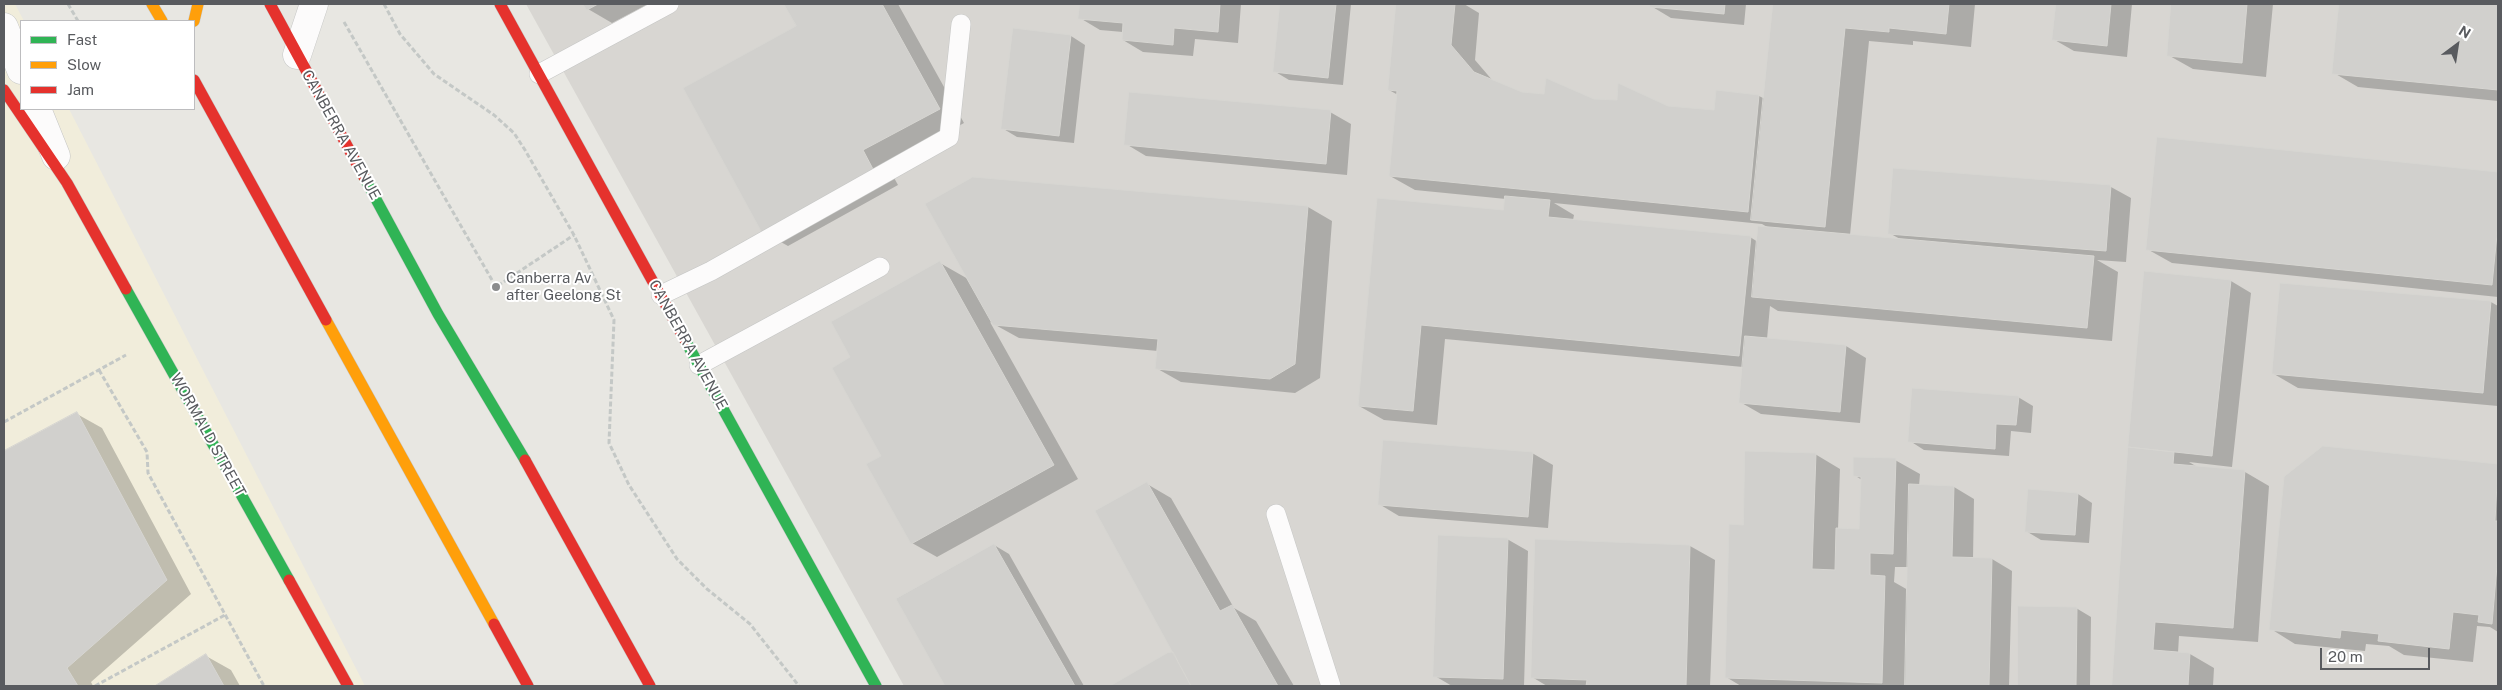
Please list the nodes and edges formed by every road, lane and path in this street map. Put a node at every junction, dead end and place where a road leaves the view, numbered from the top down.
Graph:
1 (68, 4) edge
2 (152, 4) edge
3 (198, 4) edge
4 (270, 4) edge
5 (314, 4) edge
6 (384, 4) edge
7 (500, 4) edge
8 (669, 4) edge
9 (341, 13) dead end
10 (77, 20) edge
11 (161, 20) edge
12 (194, 20) edge
13 (961, 24) dead end
14 (4, 27) edge
15 (297, 55) junction
16 (197, 66) dead end
17 (20, 67) edge
18 (539, 74) junction
19 (195, 82) edge
20 (4, 90) edge
21 (37, 110) edge
22 (211, 112) junction
23 (68, 183) junction
24 (574, 235) junction
25 (880, 267) dead end
26 (661, 295) junction
27 (699, 365) junction
28 (99, 370) dead end
29 (93, 374) dead end
30 (4, 422) edge
31 (1276, 514) dead end
32 (225, 615) junction
33 (95, 686) edge
34 (264, 686) edge
35 (348, 686) edge
36 (528, 686) edge
37 (650, 686) edge
38 (799, 686) edge
39 (876, 686) edge
40 (1331, 686) edge

1 - 10 path
2 - 11 main road
3 - 12 main road
4 - 15 main road, CANBERRA AVENUE
5 - 15 street, CANBERRA AVENUE
6 - 24 path
7 - 18 main road, CANBERRA AVENUE
8 - 18 lane
9 - 24 path
13 - 26 lane
14 - 17 street
15 - 37 main road, CANBERRA AVENUE
16 - 22 main road
18 - 26 main road, CANBERRA AVENUE
19 - 22 main road
20 - 23 main road, WORMALD STREET
21 - 23 street, WORMALD STREET
22 - 36 main road
23 - 35 main road, WORMALD STREET
24 - 38 path
25 - 27 lane
26 - 27 main road, CANBERRA AVENUE
27 - 39 main road, CANBERRA AVENUE
28 - 32 path
29 - 30 path
31 - 40 lane
32 - 33 path
32 - 34 path

